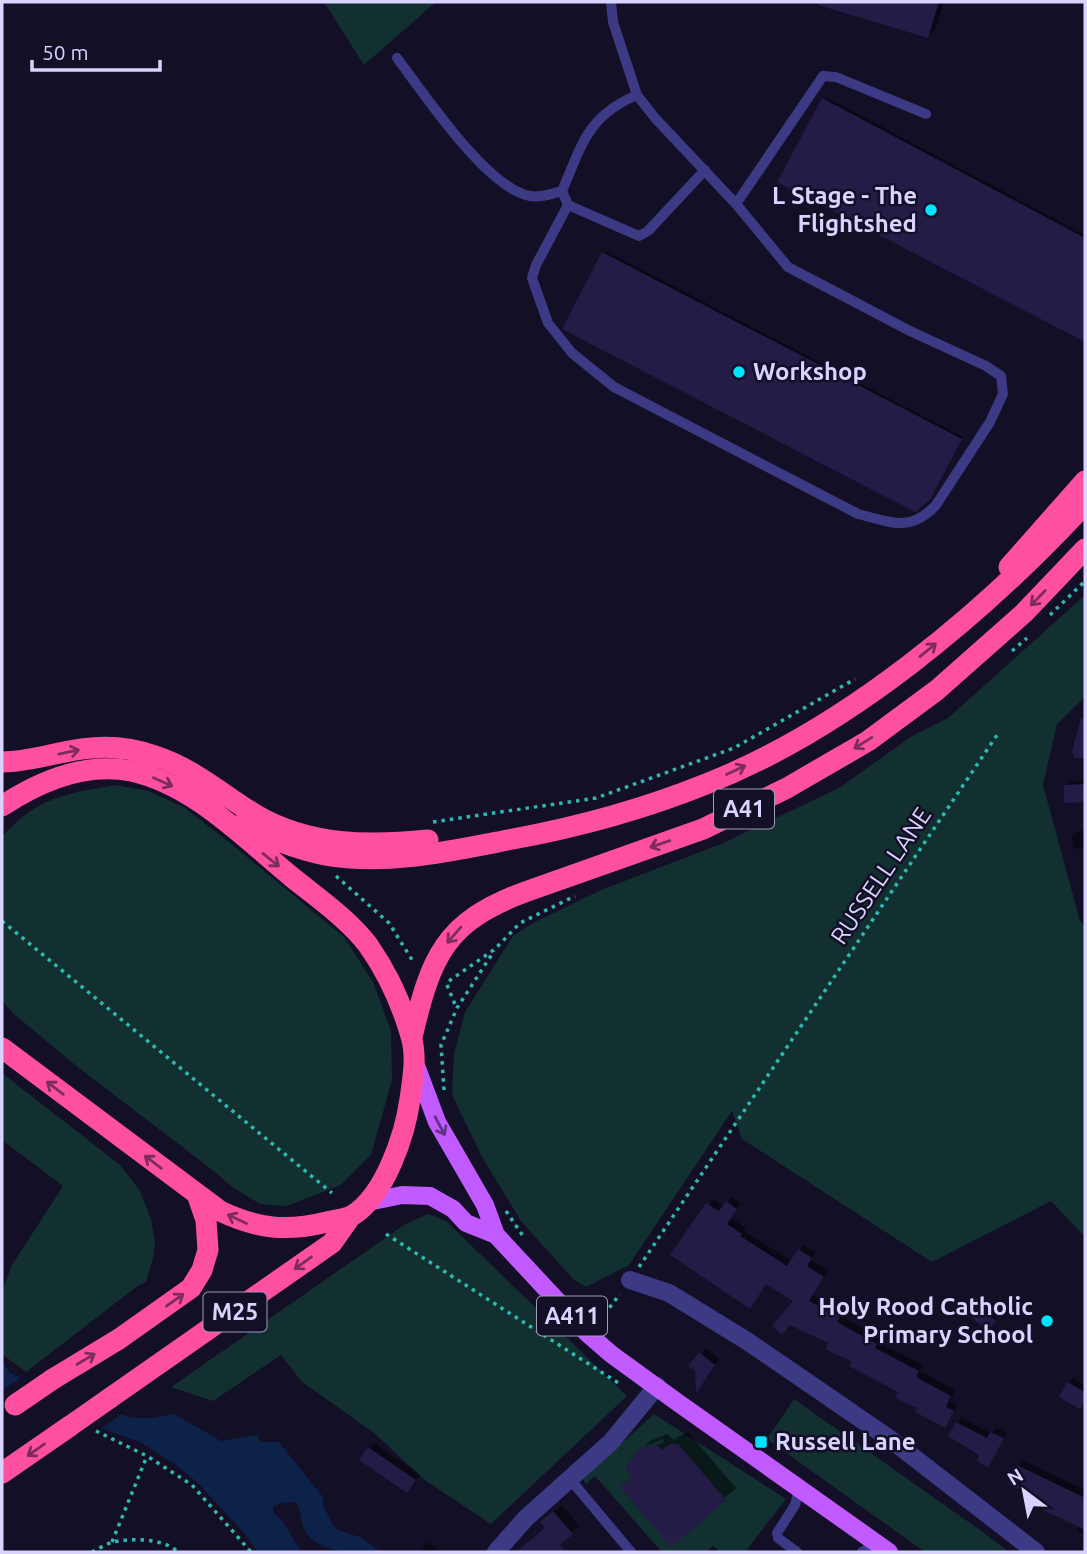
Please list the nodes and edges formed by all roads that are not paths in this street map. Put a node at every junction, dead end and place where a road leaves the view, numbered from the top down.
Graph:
1 (611, 2) edge
2 (397, 58) dead end
3 (637, 95) junction
4 (926, 114) dead end
5 (705, 170) junction
6 (562, 191) junction
7 (736, 204) junction
8 (568, 205) junction
9 (1085, 481) edge
10 (1085, 504) edge
11 (1085, 549) edge
12 (973, 612) junction
13 (2, 762) edge
14 (2, 772) edge
15 (72, 772) junction
16 (2, 806) edge
17 (218, 817) junction
18 (531, 836) junction
19 (412, 1037) junction
20 (2, 1048) edge
21 (415, 1063) junction
22 (197, 1194) junction
23 (368, 1202) junction
24 (351, 1216) junction
25 (496, 1235) junction
26 (630, 1280) road end
27 (652, 1394) junction
28 (8, 1410) edge
29 (2, 1473) edge
30 (569, 1478) junction
31 (799, 1489) junction
32 (876, 1549) edge
33 (496, 1552) edge
34 (631, 1552) edge
35 (797, 1552) edge
36 (1037, 1552) edge

1 - 3 lane
2 - 6 lane
3 - 5 lane
3 - 6 lane
4 - 7 lane
5 - 7 lane
5 - 8 lane
6 - 8 lane
7 - 8 lane
9 - 12 highway
10 - 12 highway, A41
11 -> 19 highway, A41
18 -> 12 highway, A41
13 -> 18 highway
14 - 15 highway
15 - 16 highway
15 -> 17 highway
17 - 18 highway, A41
17 -> 19 highway
19 - 21 highway
22 -> 20 highway
21 - 23 highway
21 -> 25 main road, A411
24 -> 22 highway
28 -> 22 highway, M25, bridge
23 - 24 highway
23 - 25 main road, A411
24 -> 29 highway, M25, bridge
25 - 27 main road, A411
26 - 36 street
27 - 30 street
27 - 31 main road, A411
30 - 33 street
30 - 34 lane
31 - 32 main road, A411
31 - 35 lane

